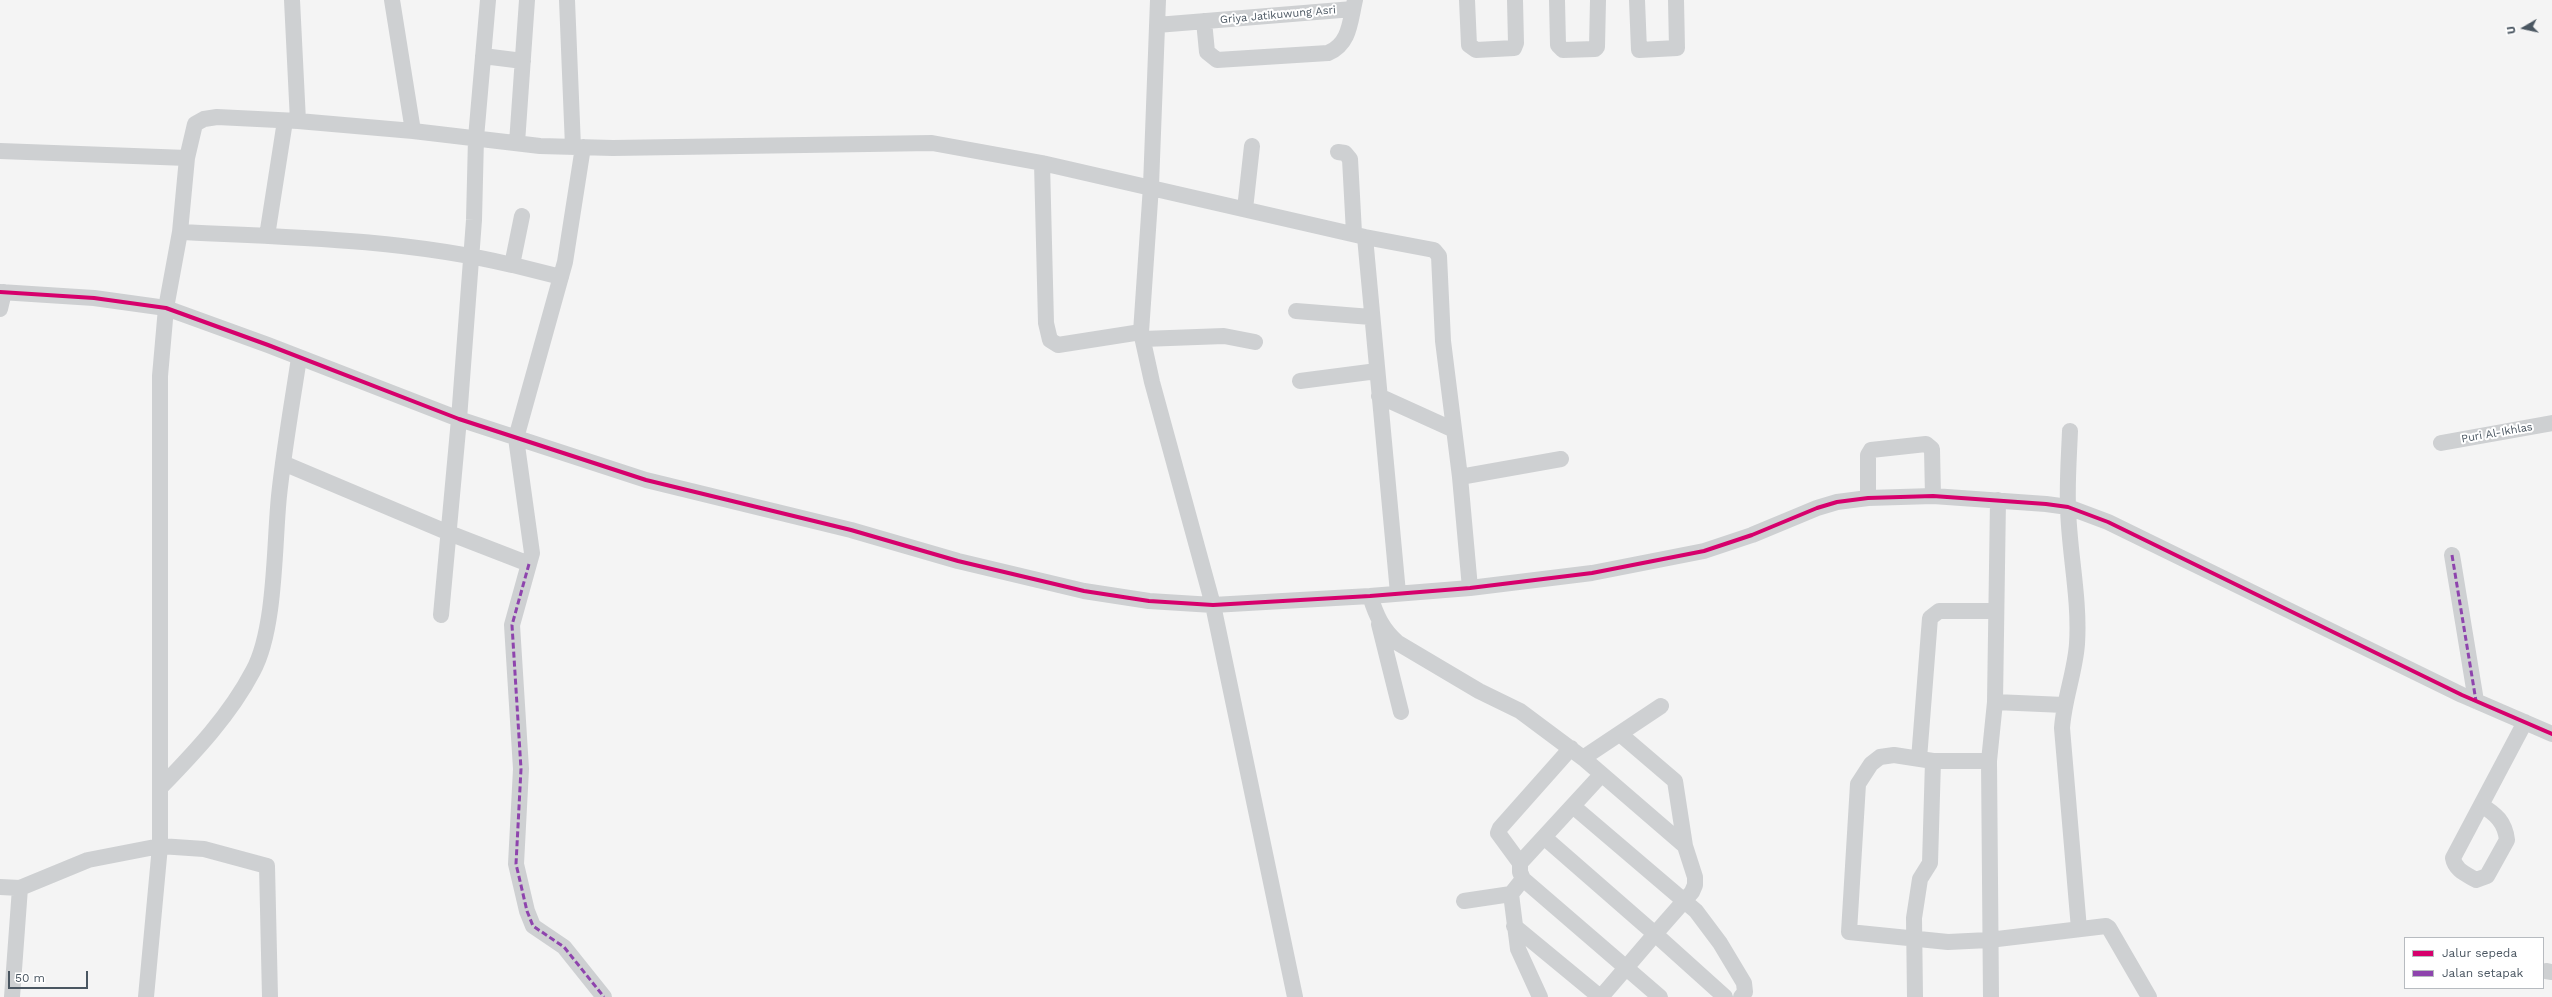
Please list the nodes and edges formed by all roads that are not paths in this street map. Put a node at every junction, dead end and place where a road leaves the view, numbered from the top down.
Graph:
1 (292, 0) edge
2 (392, 0) edge
3 (488, 0) edge
4 (527, 0) edge
5 (567, 0) edge
6 (1158, 0) edge
7 (1468, 0) edge
8 (1515, 0) edge
9 (1557, 0) edge
10 (1598, 0) edge
11 (1637, 0) edge
12 (1676, 0) edge
13 (1354, 4) edge
14 (1204, 21) junction
15 (1157, 25) junction
16 (483, 56) junction
17 (523, 61) junction
18 (291, 121) junction
19 (413, 131) junction
20 (476, 138) junction
21 (517, 143) junction
22 (1252, 146) dead end
23 (578, 147) junction
24 (0, 151) edge
25 (1338, 152) dead end
26 (187, 158) junction
27 (1042, 163) junction
28 (1151, 186) junction
29 (1245, 209) junction
30 (522, 216) dead end
31 (180, 232) junction
32 (1359, 235) junction
33 (267, 236) junction
34 (472, 255) junction
35 (513, 265) junction
36 (561, 277) junction
37 (2, 292) edge
38 (166, 308) junction
39 (0, 309) edge
40 (1296, 311) dead end
41 (1371, 317) junction
42 (1142, 335) junction
43 (1255, 342) dead end
44 (299, 358) junction
45 (1377, 371) junction
46 (1300, 381) dead end
47 (1379, 396) junction
48 (459, 419) junction
49 (2552, 424) edge
50 (1454, 430) junction
51 (2070, 431) dead end
52 (516, 438) junction
53 (2441, 443) dead end
54 (1561, 459) dead end
55 (283, 463) junction
56 (1460, 477) junction
57 (1933, 496) junction
58 (1868, 498) junction
59 (1998, 500) junction
60 (2068, 507) junction
61 (449, 533) junction
62 (2452, 555) dead end
63 (529, 564) junction
64 (1470, 588) junction
65 (1398, 593) junction
66 (1370, 596) junction
67 (1214, 605) junction
68 (1996, 611) junction
69 (441, 615) dead end
70 (1377, 618) junction
71 (2476, 701) junction
72 (1995, 702) junction
73 (2064, 705) junction
74 (1662, 706) dead end
75 (1401, 712) dead end
76 (2525, 722) junction
77 (1620, 734) junction
78 (2552, 734) edge
79 (1571, 748) junction
80 (1583, 758) junction
81 (1926, 760) junction
82 (1989, 761) junction
83 (1601, 775) junction
84 (161, 787) junction
85 (2481, 805) dead end
86 (1574, 807) junction
87 (1545, 838) junction
88 (160, 846) junction
89 (1685, 846) junction
90 (1520, 863) junction
91 (1523, 879) junction
92 (0, 887) edge
93 (20, 888) junction
94 (1511, 894) junction
95 (1685, 900) junction
96 (1464, 901) dead end
97 (1514, 926) junction
98 (2079, 929) junction
99 (1655, 934) junction
100 (1913, 937) junction
101 (1989, 940) junction
102 (1626, 967) junction
103 (12, 997) edge
104 (146, 997) edge
105 (270, 997) edge
106 (604, 997) edge
107 (1295, 997) edge
108 (1540, 997) edge
109 (1601, 997) edge
110 (1660, 997) edge
111 (1725, 997) edge
112 (1741, 997) edge
113 (1915, 997) edge
114 (1991, 997) edge
115 (2149, 997) edge

1 - 18 street
2 - 19 street
3 - 16 street
4 - 17 street
5 - 23 street
6 - 15 street
7 - 8 street
9 - 10 street
11 - 12 street
13 - 14 street, Griya Jatikuwung Asri
13 - 14 street, Griya Jatikuwung Asri
14 - 15 street, Griya Jatikuwung Asri
15 - 28 street
16 - 17 street
16 - 20 street
17 - 21 street
18 - 19 street
18 - 26 street
18 - 33 street
19 - 20 street
20 - 21 street
20 - 34 street
21 - 23 street
22 - 29 street
23 - 27 street
23 - 36 street
24 - 26 street
25 - 32 street
26 - 31 street
27 - 28 street
27 - 42 street
28 - 29 street
28 - 42 street
29 - 32 street
30 - 35 street
31 - 33 street
31 - 38 street
32 - 41 street
32 - 50 street
33 - 34 street
34 - 35 street
34 - 48 street
35 - 36 street
36 - 52 street
37 - 38 street
37 - 39 street
38 - 44 street
38 - 84 street
40 - 41 street
41 - 45 street
42 - 43 street
42 - 67 street
44 - 48 street
44 - 55 street
45 - 46 street
45 - 47 street
47 - 50 street
47 - 65 street
48 - 52 street
48 - 61 street
49 - 53 street, Puri Al-Ikhlas
50 - 56 street
51 - 60 street
52 - 63 street
52 - 67 street
54 - 56 street
55 - 61 street
55 - 84 street
56 - 64 street
57 - 58 street
57 - 58 street
57 - 59 street
58 - 64 street
59 - 60 street
59 - 68 street
60 - 71 street
60 - 73 street
61 - 63 street
61 - 69 street
62 - 71 street
63 - 106 street
64 - 65 street
65 - 66 street
66 - 67 street
66 - 70 street
67 - 107 street
68 - 72 street
68 - 81 street
70 - 75 street
70 - 79 street
71 - 76 street
72 - 73 street
72 - 82 street
73 - 98 street
74 - 77 street
76 - 78 street
76 - 85 street
77 - 80 street
77 - 89 street
79 - 80 street
79 - 90 street
80 - 83 street
81 - 82 street
81 - 100 street
81 - 100 street
82 - 101 street
83 - 86 street
83 - 89 street
84 - 88 street
86 - 87 street
86 - 95 street
87 - 90 street
87 - 99 street
88 - 93 street
88 - 104 street
88 - 105 street
89 - 95 street
90 - 91 street
91 - 94 street
91 - 102 street
92 - 93 street
93 - 103 street
94 - 96 street
94 - 97 street
95 - 99 street
95 - 112 street
97 - 108 street
97 - 109 street
98 - 101 street
98 - 115 street
99 - 102 street
99 - 111 street
100 - 101 street
100 - 113 street
101 - 114 street
102 - 109 street
102 - 110 street

